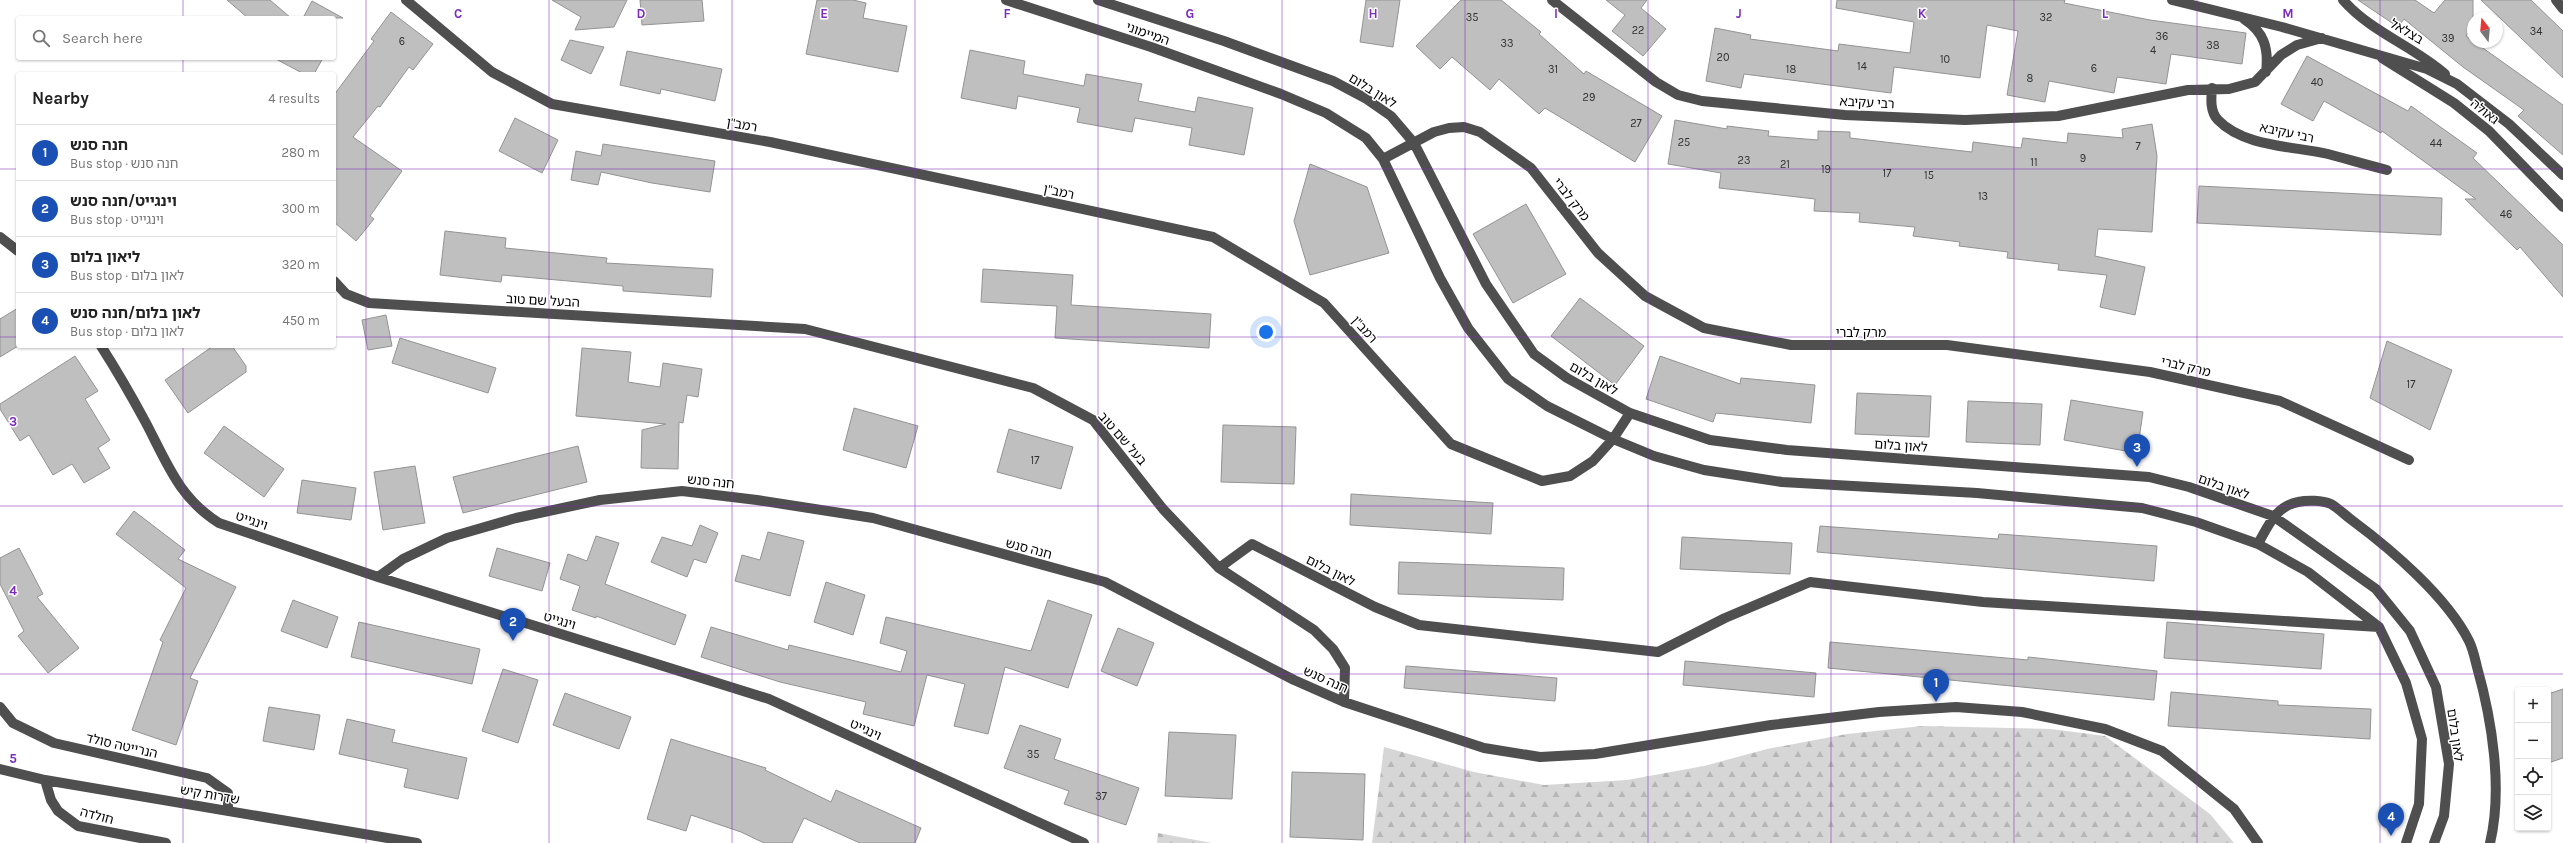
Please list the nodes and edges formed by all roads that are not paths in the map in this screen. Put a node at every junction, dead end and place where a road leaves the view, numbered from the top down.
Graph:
1 (406, 0) edge
2 (1006, 0) edge
3 (1098, 0) edge
4 (1552, 0) edge
5 (2172, 0) edge
6 (2343, 0) edge
7 (2556, 0) edge
8 (2563, 9) edge
9 (2240, 16) junction
10 (2322, 38) junction
11 (2375, 54) junction
12 (1290, 65) joint
13 (2266, 72) junction
14 (2457, 84) junction
15 (2212, 88) junction
16 (1414, 142) junction
17 (1383, 159) junction
18 (2387, 170) dead end
19 (2563, 175) edge
20 (2563, 207) edge
21 (0, 237) edge
22 (16, 249) edge
23 (336, 283) edge
24 (758, 326) joint
25 (102, 348) edge
26 (1630, 413) junction
27 (1613, 439) junction
28 (2409, 460) dead end
29 (2273, 516) junction
30 (2258, 544) junction
31 (1219, 568) junction
32 (378, 577) junction
33 (2379, 627) junction
34 (1344, 702) junction
35 (0, 707) edge
36 (0, 769) edge
37 (45, 780) junction
38 (228, 810) junction
39 (166, 843) edge
40 (417, 843) edge
41 (1084, 843) edge
42 (2258, 843) edge
43 (2406, 843) edge
44 (2434, 843) edge
45 (2490, 843) edge

1 - 27 street, רמב"ן
2 - 17 street, המיימוני
3 - 12 street, המיימוני
4 - 15 street, רבי עקיבא
5 - 9 street, גאולה
6 - 14 street, בצלאל
7 - 8 street
9 - 10 street, גאולה
9 - 13 street
10 - 11 street, גאולה
10 - 13 street, רבי עקיבא
11 - 14 street, גאולה
11 - 20 street, גאולה
12 - 16 street, לאון בלום
13 - 15 street, רבי עקיבא
14 - 19 street, גאולה
15 - 18 street, רבי עקיבא
16 - 17 street, מרק לברי
16 - 26 street, לאון בלום
16 - 28 street, מרק לברי
17 - 27 street
21 - 22 street
23 - 24 street, הבעל שם טוב
24 - 31 street, בעל שם טוב
25 - 32 street, וינגייט
26 - 27 street, רמב"ן
26 - 29 street, לאון בלום
27 - 30 street
29 - 30 street
29 - 44 street, לאון בלום
29 - 45 street
30 - 33 street
31 - 33 street, לאון בלום
31 - 34 street, בעל שם טוב
32 - 34 street, חנה סנש
32 - 41 street, וינגייט
33 - 43 street
34 - 42 street, חנה סנש
35 - 38 street, הנרייטה סולד
36 - 37 street, שדרות קיש
37 - 38 street, שדרות קיש
37 - 39 street, חולדה
38 - 40 street, שדרות קיש

